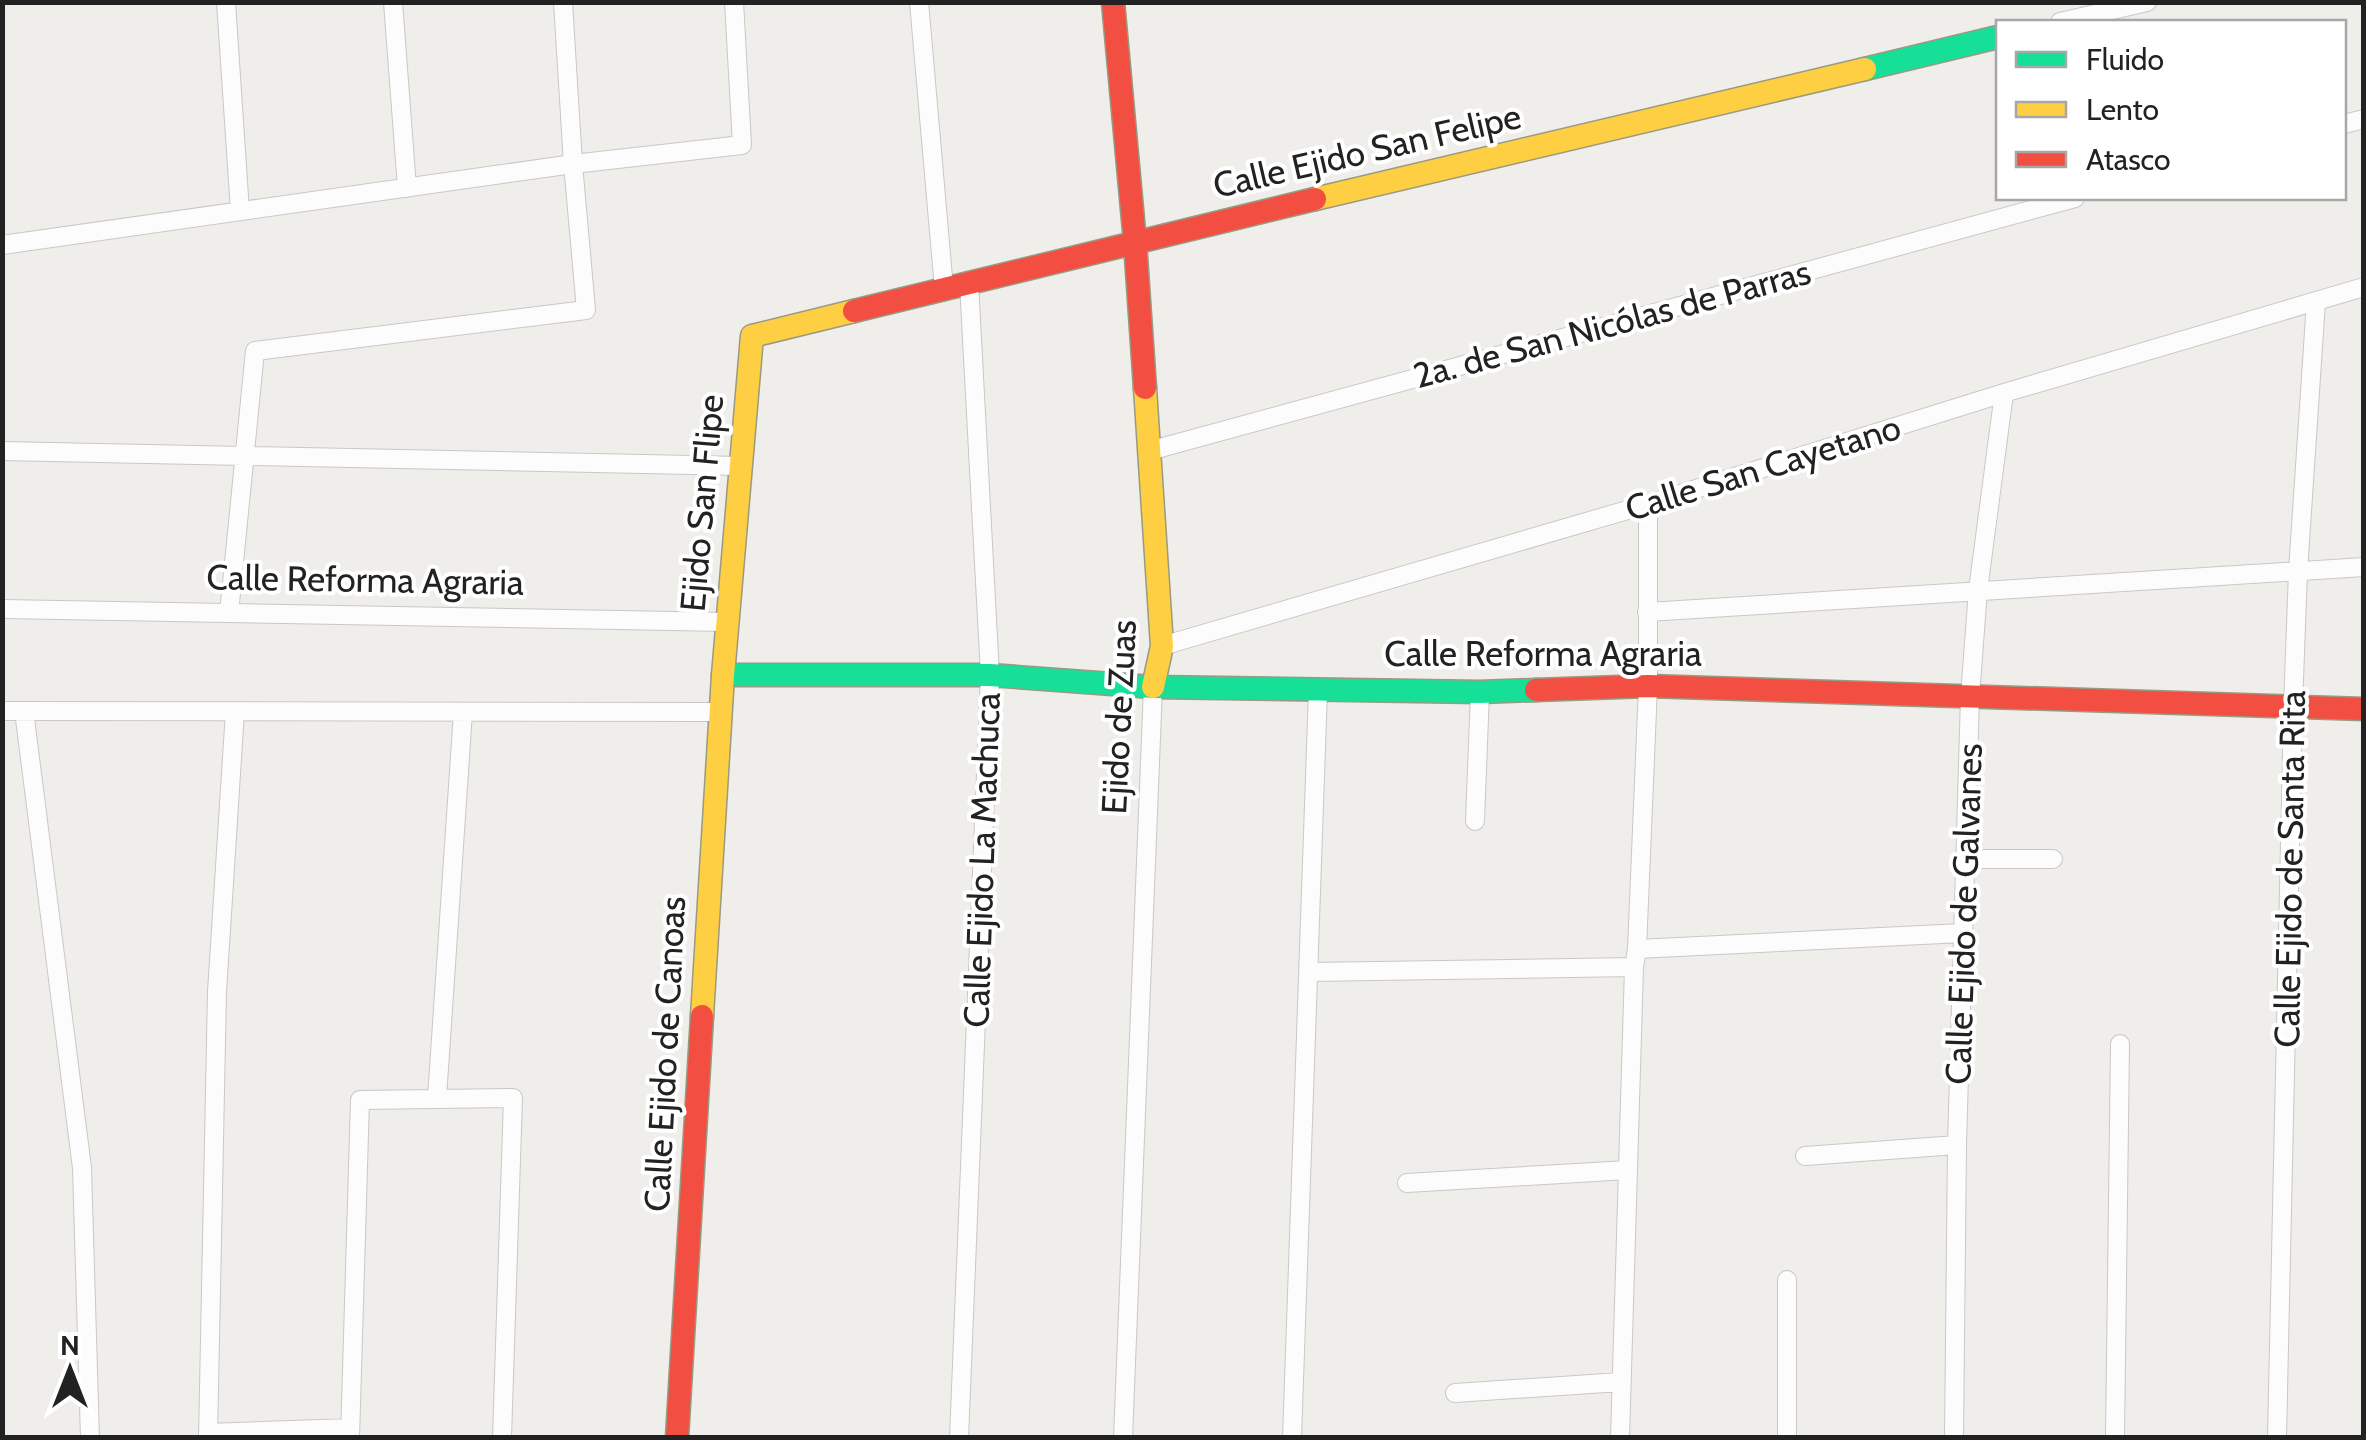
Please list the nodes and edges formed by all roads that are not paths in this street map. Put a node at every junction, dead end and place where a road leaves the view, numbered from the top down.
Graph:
1 (226, 2) edge
2 (394, 2) edge
3 (563, 2) edge
4 (734, 2) edge
5 (919, 2) edge
6 (1113, 2) edge
7 (2146, 2) edge
8 (2095, 8) edge
9 (2065, 20) edge
10 (1996, 37) edge
11 (573, 164) junction
12 (406, 188) junction
13 (2068, 200) edge
14 (240, 211) junction
15 (1135, 242) junction
16 (2, 245) edge
17 (969, 282) junction
18 (2364, 288) edge
19 (944, 289) junction
20 (2316, 302) junction
21 (752, 336) joint
22 (2004, 393) junction
23 (2, 451) edge
24 (1148, 451) junction
25 (244, 456) junction
26 (741, 466) junction
27 (1648, 504) junction
28 (2364, 567) edge
29 (2298, 571) junction
30 (1978, 590) junction
31 (2, 609) edge
32 (1647, 612) junction
33 (228, 613) junction
34 (727, 622) junction
35 (1162, 646) junction
36 (722, 675) junction
37 (990, 675) junction
38 (1154, 686) junction
39 (1648, 686) junction
40 (1318, 690) junction
41 (1480, 692) junction
42 (1970, 696) junction
43 (2293, 707) junction
44 (2364, 709) edge
45 (2, 711) edge
46 (24, 711) junction
47 (235, 711) junction
48 (464, 712) junction
49 (721, 712) junction
50 (1475, 821) dead end
51 (1966, 859) junction
52 (2053, 859) dead end
53 (1964, 932) junction
54 (1636, 958) junction
55 (1308, 972) junction
56 (2120, 1044) dead end
57 (437, 1098) junction
58 (1956, 1144) junction
59 (1805, 1156) dead end
60 (1628, 1170) junction
61 (1407, 1183) dead end
62 (1787, 1280) dead end
63 (1620, 1382) junction
64 (1455, 1393) dead end
65 (350, 1433) edge
66 (208, 1435) edge
67 (90, 1438) edge
68 (502, 1438) edge
69 (677, 1438) edge
70 (959, 1438) edge
71 (1123, 1438) edge
72 (1292, 1438) edge
73 (1620, 1438) edge
74 (1787, 1438) edge
75 (1954, 1438) edge
76 (2116, 1438) edge
77 (2278, 1438) edge

1 - 14 street
2 - 12 street
3 - 11 street
4 - 11 street
5 - 19 street
6 - 15 street, Ejido de Zuas
7 - 8 street
8 - 9 street
10 - 15 street, Calle Ejido San Felipe
11 - 12 street
11 - 25 street
12 - 14 street
13 - 24 street, 2a. de San Nicólas de Parras
14 - 16 street
15 - 17 street, Calle Ejido San Felipe
15 - 24 street, Ejido de Zuas
17 - 19 street, Calle Ejido San Felipe
17 - 37 street, Calle Ejido La Machuca
18 - 20 street, Calle San Cayetano
19 - 21 street, Calle Ejido San Felipe
20 - 22 street, Calle San Cayetano
20 - 29 street, Calle Ejido de Santa Rita
21 - 26 street, Ejido San Flipe
22 - 27 street, Calle San Cayetano
22 - 30 street, Calle Ejido de Galvanes
23 - 25 street
24 - 35 street, Ejido de Zuas
25 - 26 street
25 - 33 street
26 - 34 street, Ejido San Flipe
27 - 32 street
27 - 35 street, Calle San Cayetano
28 - 29 street
29 - 30 street
29 - 43 street, Calle Ejido de Santa Rita
30 - 32 street
30 - 42 street, Calle Ejido de Galvanes
31 - 33 street, Calle Reforma Agraria
32 - 39 street
33 - 34 street, Calle Reforma Agraria
34 - 36 street, Ejido San Flipe
35 - 38 street, Ejido de Zuas
36 - 37 street, Calle Reforma Agraria
36 - 49 street, Calle Ejido de Canoas
37 - 38 street, Calle Reforma Agraria
37 - 70 street, Calle Ejido La Machuca
38 - 40 street, Calle Reforma Agraria
38 - 71 street, Ejido de Zuas
39 - 41 street, Calle Reforma Agraria
39 - 42 street, Calle Reforma Agraria
39 - 54 street
40 - 41 street, Calle Reforma Agraria
40 - 55 street
41 - 50 street
42 - 43 street, Calle Reforma Agraria
42 - 51 street, Calle Ejido de Galvanes
43 - 44 street, Calle Reforma Agraria
43 - 77 street, Calle Ejido de Santa Rita
45 - 46 street
46 - 47 street
46 - 67 street
47 - 48 street
47 - 66 street
48 - 49 street
48 - 57 street
49 - 69 street, Calle Ejido de Canoas
51 - 52 street
51 - 53 street, Calle Ejido de Galvanes
53 - 54 street
53 - 58 street, Calle Ejido de Galvanes
54 - 55 street
54 - 60 street
55 - 72 street
56 - 76 street
57 - 65 street
57 - 68 street
58 - 59 street
58 - 75 street, Calle Ejido de Galvanes
60 - 61 street
60 - 63 street
62 - 74 street
63 - 64 street
63 - 73 street
65 - 66 street

